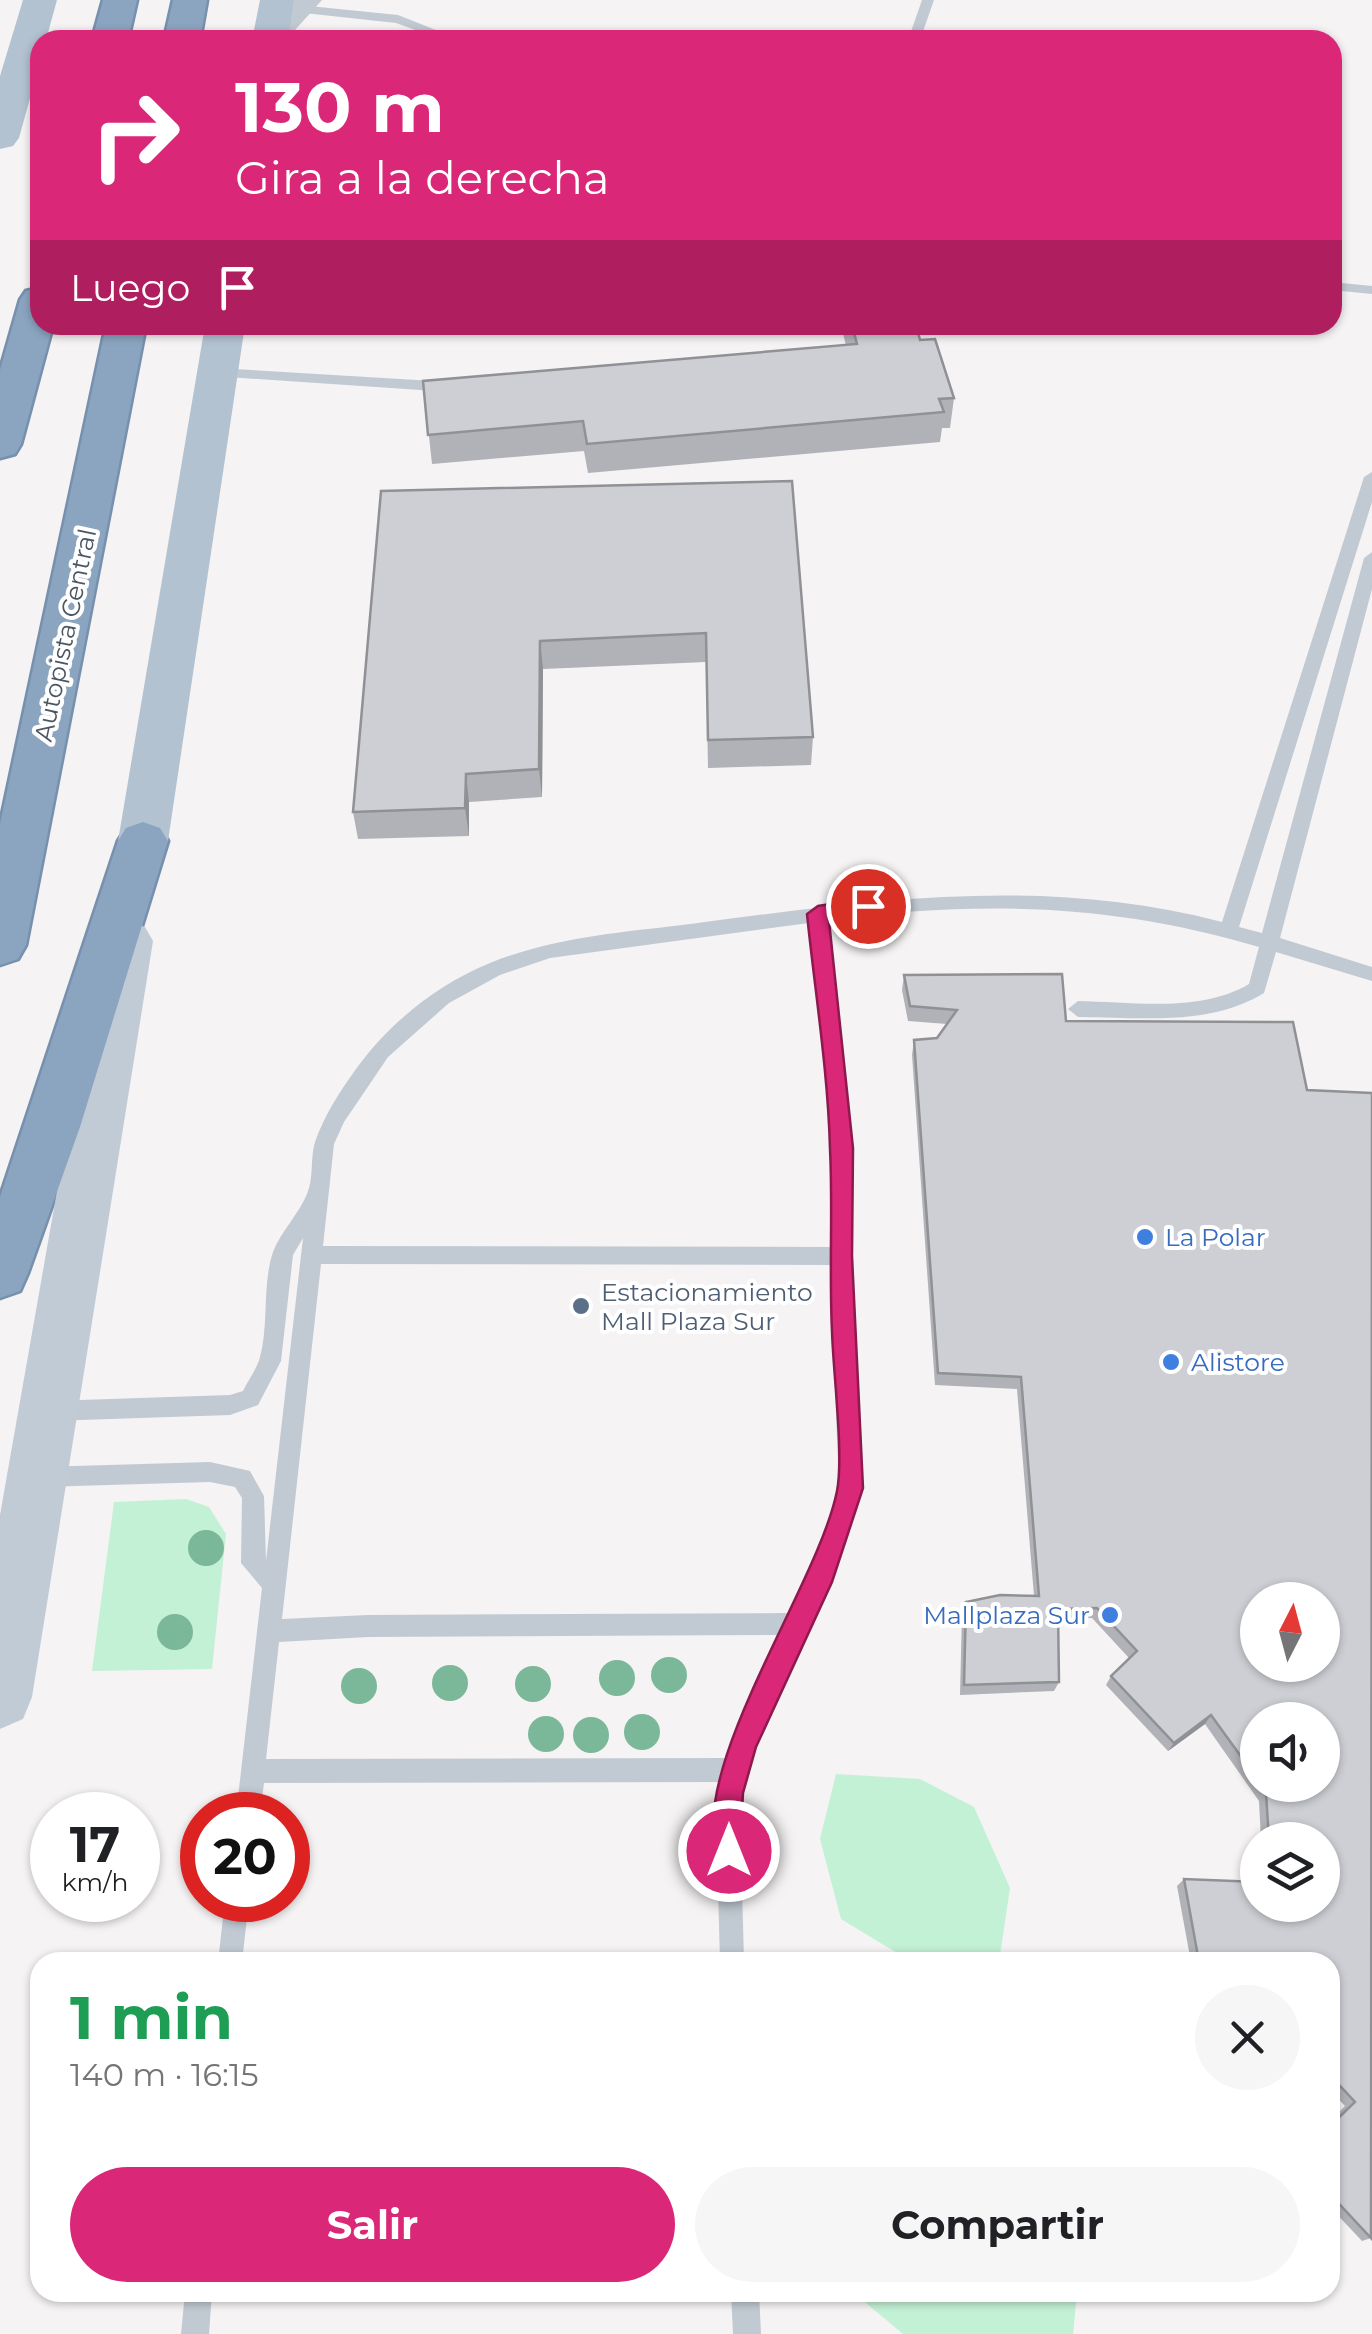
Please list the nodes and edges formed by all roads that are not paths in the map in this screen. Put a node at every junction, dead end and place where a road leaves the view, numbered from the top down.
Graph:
1 (40, 0) edge
2 (120, 0) edge
3 (190, 0) edge
4 (928, 0) edge
5 (295, 3) edge
6 (31, 30) edge
7 (112, 30) edge
8 (184, 30) edge
9 (277, 30) edge
10 (428, 30) edge
11 (918, 30) edge
12 (30, 34) edge
13 (0, 62) edge
14 (3, 127) edge
15 (1342, 287) edge
16 (1372, 290) edge
17 (30, 335) edge
18 (124, 335) edge
19 (223, 335) edge
20 (217, 373) junction
21 (460, 386) edge
22 (0, 444) edge
23 (1372, 477) edge
24 (1372, 558) edge
25 (143, 841) junction
26 (818, 914) junction
27 (1230, 930) junction
28 (1268, 942) junction
29 (0, 945) edge
30 (1372, 974) edge
31 (1078, 1008) dead end
32 (316, 1197) junction
33 (309, 1255) junction
34 (840, 1256) junction
35 (0, 1274) edge
36 (49, 1411) junction
37 (39, 1477) junction
38 (273, 1583) junction
39 (796, 1624) junction
40 (268, 1631) junction
41 (0, 1697) edge
42 (734, 1770) junction
43 (254, 1772) junction
44 (251, 1792) edge
45 (235, 1922) edge
46 (231, 1952) edge
47 (732, 1952) edge
48 (198, 2302) edge
49 (745, 2302) edge
50 (195, 2334) edge
51 (746, 2334) edge

1 - 6 main road
2 - 7 highway
3 - 8 highway
4 - 11 lane
5 - 9 main road
5 - 10 lane
12 - 14 main road
13 - 14 main road
15 - 16 lane
17 - 22 highway
18 - 29 highway, Autopista Central
19 - 20 main road
20 - 21 lane
20 - 25 main road
23 - 27 lane
24 - 28 lane
25 - 35 highway
25 - 36 main road
26 - 27 lane
26 - 32 lane
26 - 34 lane
27 - 28 lane
28 - 30 lane
28 - 31 lane
32 - 33 lane
32 - 36 lane
33 - 34 lane
33 - 38 lane
34 - 39 lane
36 - 37 main road
37 - 38 lane
37 - 41 main road
38 - 40 lane
39 - 40 lane
39 - 42 lane
40 - 43 lane
42 - 43 lane
42 - 47 lane
43 - 44 lane
45 - 46 lane
48 - 50 lane
49 - 51 lane

